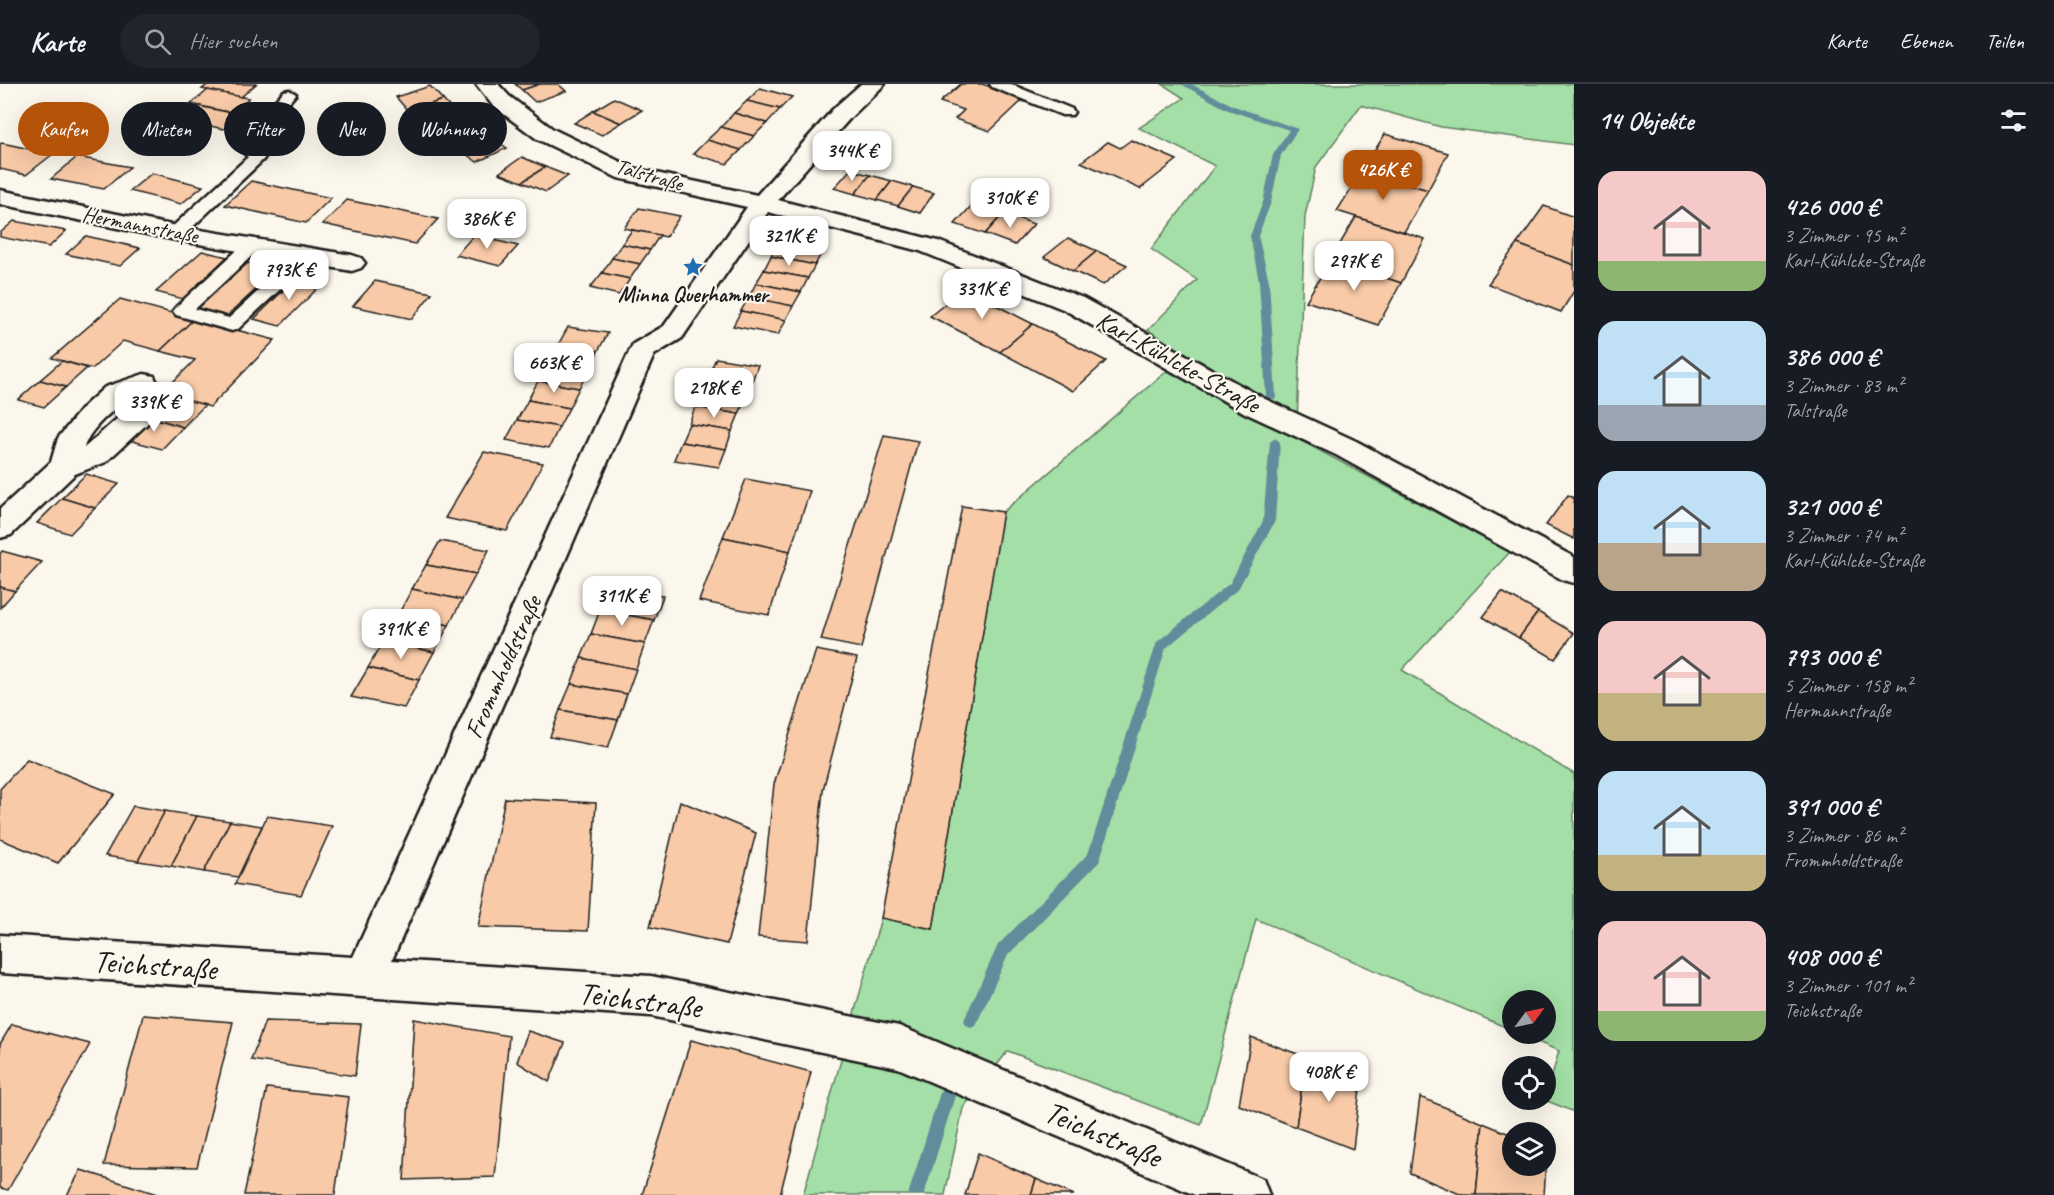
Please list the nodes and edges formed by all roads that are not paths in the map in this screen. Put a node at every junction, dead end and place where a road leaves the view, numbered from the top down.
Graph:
1 (487, 84) edge
2 (874, 84) edge
3 (997, 84) edge
4 (289, 94) dead end
5 (1067, 112) dead end
6 (0, 197) edge
7 (762, 203) junction
8 (176, 233) junction
9 (252, 246) junction
10 (308, 255) junction
11 (352, 263) dead end
12 (65, 467) dead end
13 (0, 527) edge
14 (1574, 571) edge
15 (0, 954) edge
16 (364, 980) junction
17 (1246, 1195) edge

1 - 7 street, Talstraße
2 - 7 street, Frommholdstraße
3 - 5 lane
4 - 8 lane
6 - 8 street, Hermannstraße
7 - 14 street, Karl-Kühlcke-Straße
7 - 16 street, Frommholdstraße
8 - 9 street, Hermannstraße
9 - 10 street, Hermannstraße
9 - 10 lane
10 - 11 street, Hermannstraße
12 - 13 street
15 - 16 street, Teichstraße
16 - 17 street, Teichstraße

